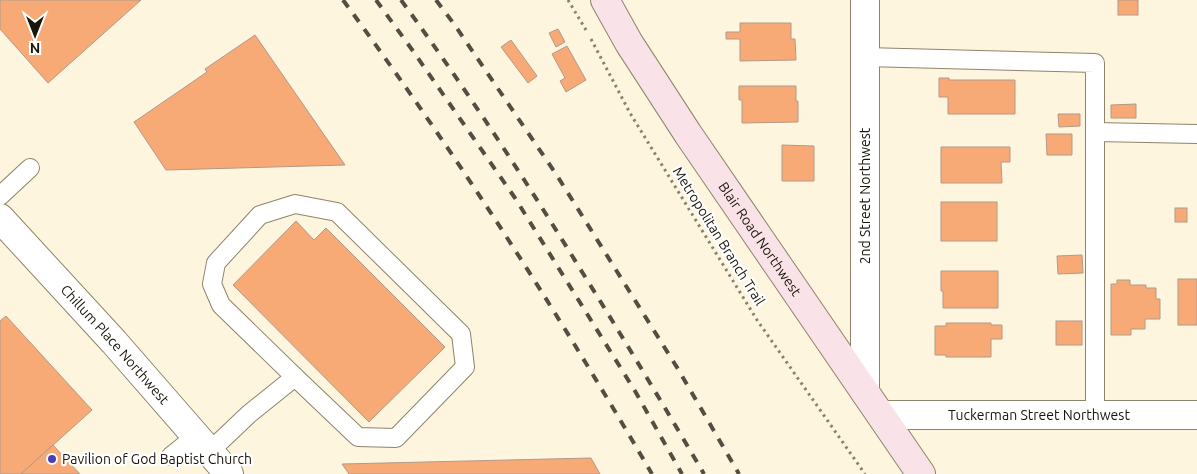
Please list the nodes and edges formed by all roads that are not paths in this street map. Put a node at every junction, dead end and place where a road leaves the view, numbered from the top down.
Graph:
1 (605, 0) edge
2 (865, 0) edge
3 (865, 57) junction
4 (1095, 132) junction
5 (1197, 134) edge
6 (30, 168) dead end
7 (0, 196) edge
8 (0, 218) edge
9 (295, 377) junction
10 (865, 392) junction
11 (881, 415) junction
12 (1095, 415) junction
13 (1197, 415) edge
14 (203, 444) junction
15 (171, 456) dead end
16 (229, 474) edge
17 (921, 474) edge

1 - 10 main road, Blair Road Northwest
2 - 3 street, 2nd Street Northwest
3 - 4 lane
3 - 10 street, 2nd Street Northwest
4 - 5 lane
4 - 12 lane
6 - 7 lane
8 - 14 street, Chillum Place Northwest
9 - 9 lane
9 - 14 lane
10 - 11 main road, Blair Road Northwest
11 - 12 street, Tuckerman Street Northwest
11 - 17 main road, Blair Road Northwest
12 - 13 street, Tuckerman Street Northwest
14 - 15 lane
14 - 16 street, Chillum Place Northwest

